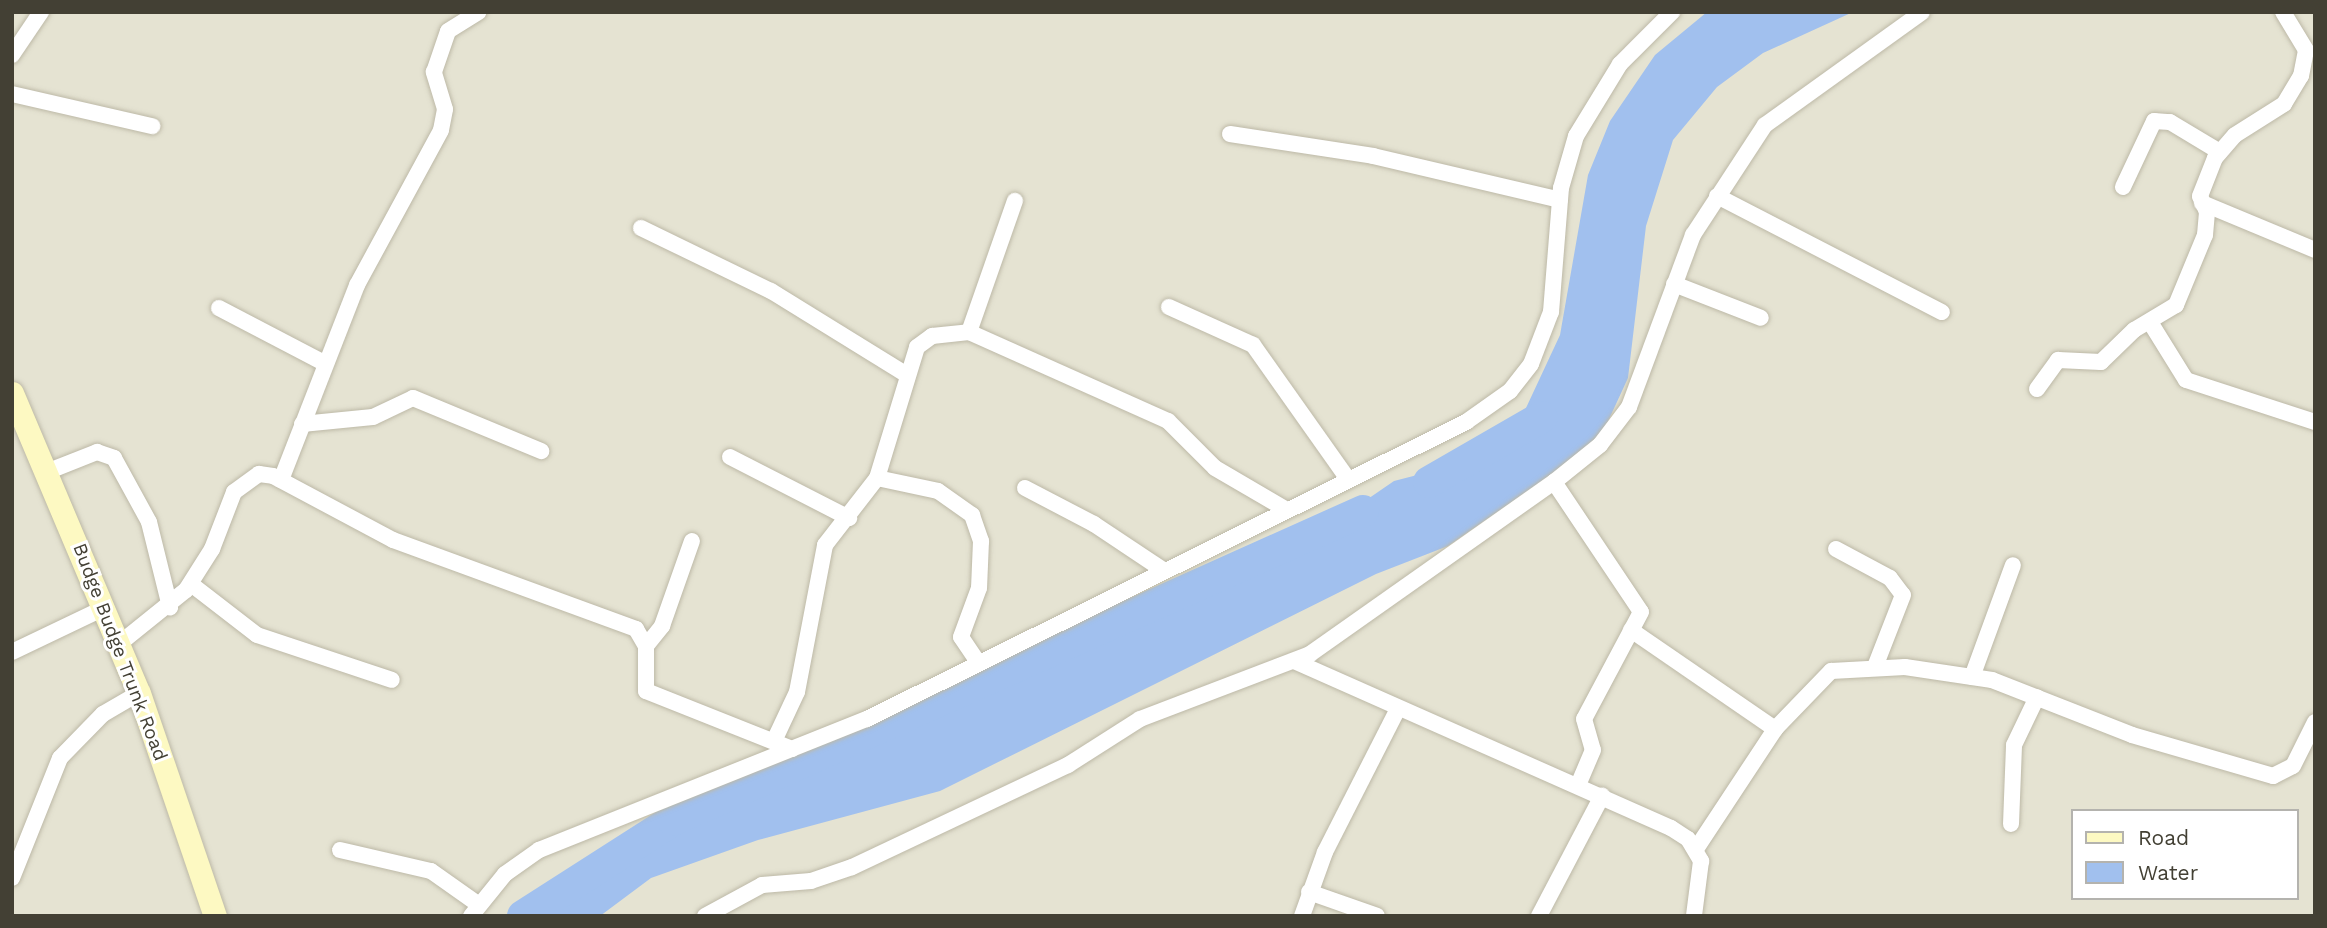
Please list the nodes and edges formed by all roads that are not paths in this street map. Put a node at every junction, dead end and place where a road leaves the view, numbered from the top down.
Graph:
1 (41, 12) edge
2 (479, 12) edge
3 (1672, 12) edge
4 (1923, 12) edge
5 (2283, 12) edge
6 (12, 55) edge
7 (12, 94) edge
8 (152, 126) dead end
9 (1230, 134) dead end
10 (2220, 152) junction
11 (2123, 187) dead end
12 (1717, 196) junction
13 (1560, 200) junction
14 (1016, 201) dead end
15 (2202, 204) junction
16 (641, 228) dead end
17 (2315, 250) edge
18 (1674, 284) junction
19 (1169, 307) dead end
20 (219, 308) dead end
21 (1942, 312) dead end
22 (1761, 318) dead end
23 (2150, 322) junction
24 (970, 332) junction
25 (324, 363) junction
26 (906, 375) junction
27 (2036, 389) dead end
28 (12, 393) edge
29 (2315, 422) edge
30 (302, 424) junction
31 (541, 451) dead end
32 (730, 457) dead end
33 (49, 471) junction
34 (877, 478) junction
35 (1348, 479) junction
36 (281, 480) junction
37 (1554, 482) junction
38 (1025, 488) dead end
39 (1287, 510) junction
40 (849, 518) junction
41 (692, 541) dead end
42 (1836, 549) dead end
43 (2013, 565) dead end
44 (1163, 570) junction
45 (191, 584) junction
46 (170, 607) junction
47 (104, 608) junction
48 (1631, 630) junction
49 (119, 644) junction
50 (646, 646) junction
51 (12, 652) edge
52 (1294, 661) junction
53 (978, 662) junction
54 (1875, 667) junction
55 (1972, 677) junction
56 (392, 680) dead end
57 (139, 693) junction
58 (2037, 697) junction
59 (1398, 709) junction
60 (2315, 722) edge
61 (1775, 729) junction
62 (774, 741) junction
63 (792, 749) junction
64 (1578, 785) junction
65 (1602, 796) junction
66 (2011, 824) dead end
67 (340, 849) dead end
68 (1696, 849) junction
69 (12, 878) edge
70 (1309, 892) junction
71 (475, 910) edge
72 (215, 916) edge
73 (705, 916) edge
74 (1302, 916) edge
75 (1377, 916) edge
76 (1539, 916) edge
77 (1694, 916) edge

1 - 6 street
2 - 25 street
3 - 13 street
4 - 12 street
5 - 10 street
7 - 8 street
9 - 13 street
10 - 11 street
10 - 15 street
12 - 18 street
12 - 21 street
13 - 35 street
14 - 24 street
15 - 17 street
15 - 23 street
16 - 26 street
18 - 22 street
18 - 37 street
19 - 35 street
20 - 25 street
23 - 27 street
23 - 29 street
24 - 26 street
24 - 39 street
25 - 30 street
26 - 34 street
28 - 33 main road, Budge Budge Trunk Road
30 - 31 street
30 - 36 street
32 - 40 street
33 - 46 street
33 - 47 main road, Budge Budge Trunk Road
34 - 40 street
34 - 53 street
35 - 39 street
36 - 45 street
36 - 50 street
37 - 48 street
37 - 52 street
38 - 44 street
39 - 44 street
40 - 62 street
41 - 50 street
42 - 54 street
43 - 55 street
44 - 53 street
45 - 46 street
45 - 56 street
46 - 49 street
47 - 49 main road, Budge Budge Trunk Road
47 - 51 street
48 - 61 street
48 - 64 street
49 - 57 main road, Budge Budge Trunk Road
50 - 62 street
52 - 59 street
52 - 73 street
53 - 63 street
54 - 55 street
54 - 61 street
55 - 58 street
57 - 69 street
57 - 72 main road, Budge Budge Trunk Road
58 - 60 street
58 - 66 street
59 - 64 street
59 - 70 street
61 - 68 street
62 - 63 street
63 - 71 street
64 - 65 street
65 - 68 street
65 - 76 street
67 - 71 street
68 - 77 street
70 - 74 street
70 - 75 street

